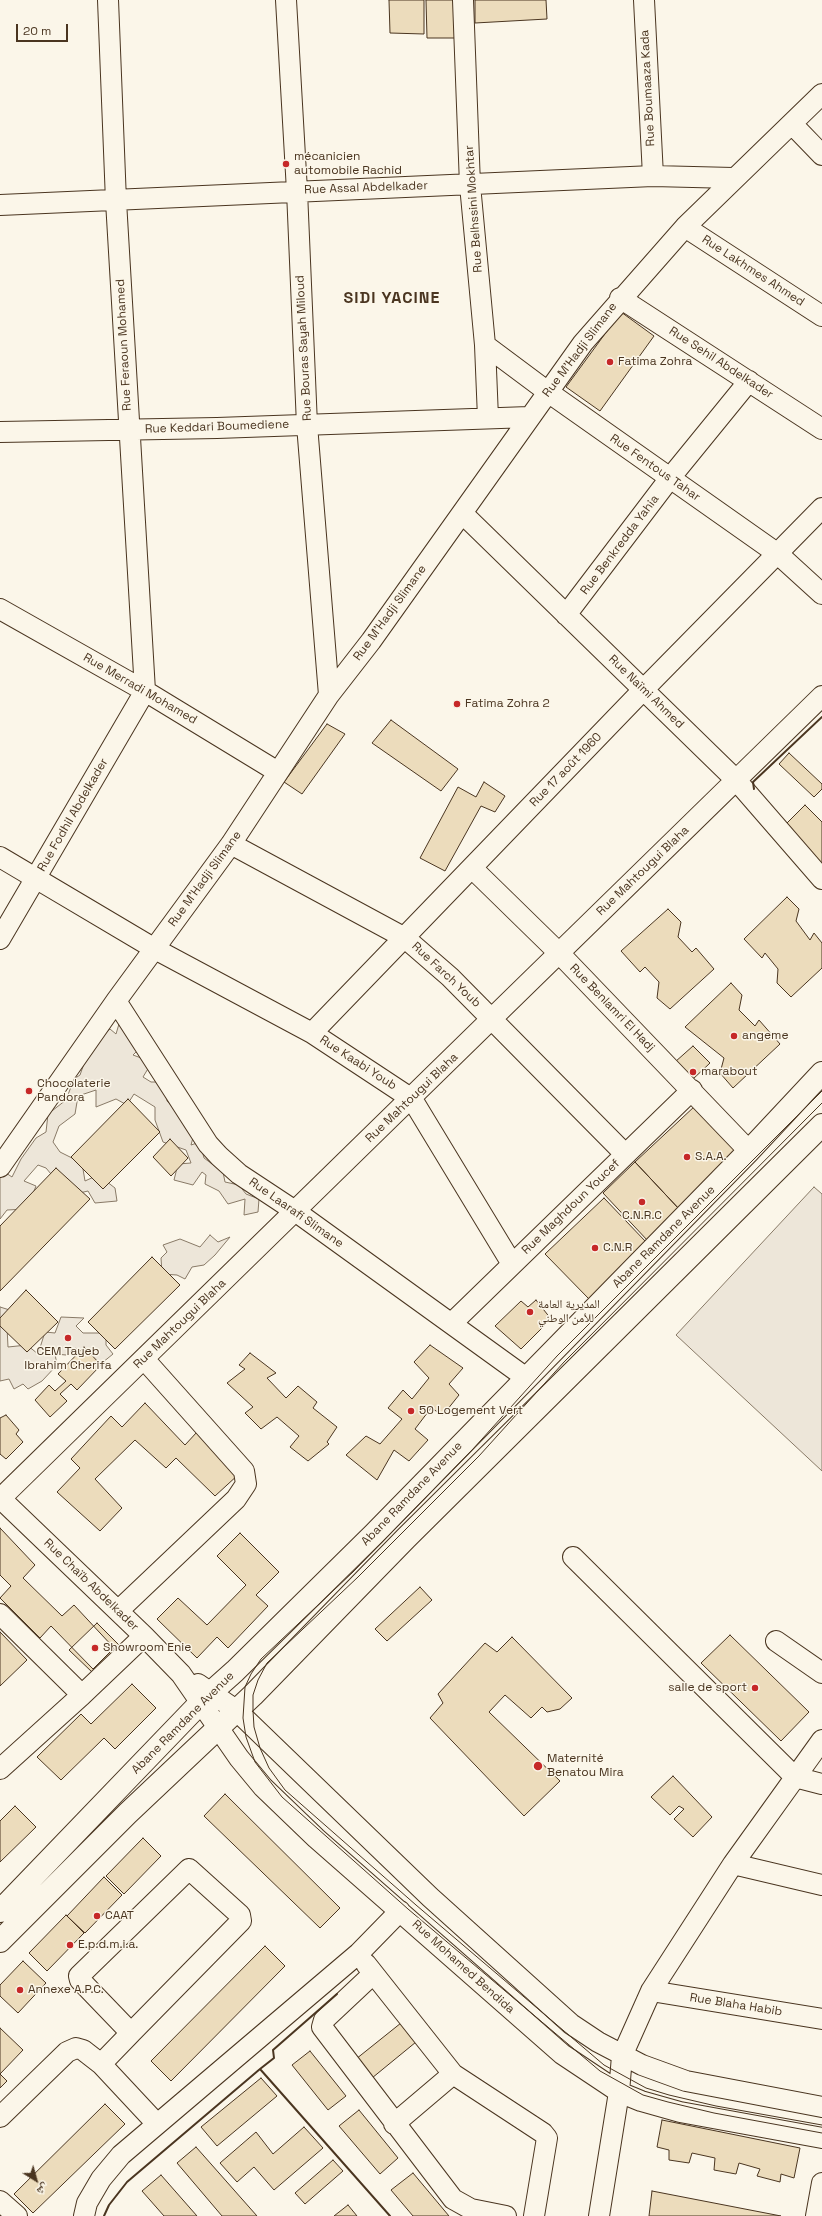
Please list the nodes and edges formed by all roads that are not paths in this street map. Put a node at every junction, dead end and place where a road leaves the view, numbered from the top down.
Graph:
1 (108, 0) edge
2 (286, 0) edge
3 (463, 0) edge
4 (644, 0) edge
5 (822, 94) edge
6 (792, 124) junction
7 (822, 155) edge
8 (653, 176) junction
9 (733, 178) junction
10 (470, 185) junction
11 (297, 191) junction
12 (116, 201) junction
13 (0, 206) edge
14 (684, 227) junction
15 (620, 298) junction
16 (822, 316) edge
17 (485, 345) junction
18 (749, 381) junction
19 (548, 392) junction
20 (530, 417) junction
21 (488, 418) junction
22 (307, 425) junction
23 (822, 429) edge
24 (129, 430) junction
25 (0, 432) edge
26 (670, 478) junction
27 (822, 508) edge
28 (462, 513) junction
29 (778, 554) junction
30 (822, 594) edge
31 (0, 609) edge
32 (566, 615) junction
33 (644, 689) junction
34 (145, 691) junction
35 (329, 695) junction
36 (822, 696) edge
37 (278, 772) junction
38 (736, 780) junction
39 (231, 844) junction
40 (0, 857) edge
41 (472, 868) junction
42 (37, 878) junction
43 (822, 879) edge
44 (405, 938) junction
45 (0, 939) edge
46 (155, 948) junction
47 (559, 953) junction
48 (116, 1001) junction
49 (492, 1018) junction
50 (312, 1033) junction
51 (822, 1073) edge
52 (692, 1090) junction
53 (412, 1098) junction
54 (822, 1125) edge
55 (749, 1151) junction
56 (625, 1154) junction
57 (0, 1167) edge
58 (295, 1211) junction
59 (512, 1264) junction
60 (452, 1323) junction
61 (144, 1359) junction
62 (525, 1377) junction
63 (0, 1498) edge
64 (572, 1557) dead end
65 (118, 1611) junction
66 (0, 1614) edge
67 (144, 1636) junction
68 (776, 1641) dead end
69 (822, 1673) edge
70 (82, 1695) junction
71 (206, 1698) junction
72 (236, 1710) junction
73 (218, 1728) junction
74 (822, 1740) edge
75 (0, 1769) edge
76 (795, 1777) junction
77 (822, 1784) edge
78 (733, 1864) junction
79 (822, 1885) edge
80 (0, 1911) edge
81 (400, 1911) junction
82 (0, 1941) edge
83 (359, 1953) junction
84 (373, 1974) junction
85 (651, 1991) junction
86 (822, 2019) edge
87 (131, 2033) junction
88 (622, 2056) junction
89 (101, 2064) junction
90 (453, 2074) junction
91 (619, 2092) junction
92 (822, 2107) edge
93 (0, 2117) edge
94 (157, 2124) junction
95 (394, 2124) junction
96 (822, 2138) edge
97 (822, 2183) edge
98 (0, 2201) edge
99 (18, 2216) edge
100 (84, 2216) edge
101 (506, 2216) edge
102 (534, 2216) edge
103 (599, 2216) edge
104 (816, 2216) edge

1 - 12 street, Rue Feraoun Mohamed
2 - 11 street, Rue Bouras Sayah Miloud
3 - 10 street, Rue Belhssini Mokhtar
4 - 8 street, Rue Boumaaza Kada
5 - 6 street, Rue M'Hadji Slimane
6 - 7 street
6 - 9 street, Rue M'Hadji Slimane
8 - 9 street, Rue Assal Abdelkader
8 - 10 street, Rue Assal Abdelkader
9 - 14 street, Rue M'Hadji Slimane
10 - 11 street, Rue Assal Abdelkader
10 - 17 street, Rue Belhssini Mokhtar
11 - 12 street, Rue Assal Abdelkader
11 - 22 street, Rue Bouras Sayah Miloud
12 - 13 street, Rue Assal Abdelkader
12 - 24 street, Rue Feraoun Mohamed
14 - 15 street, Rue M'Hadji Slimane
14 - 16 street, Rue Lakhmes Ahmed
15 - 18 street, Rue Sehil Abdelkader
15 - 19 street, Rue M'Hadji Slimane
17 - 19 street, Rue Fentous Tahar
17 - 21 street, Rue Belhssini Mokhtar
18 - 23 street, Rue Sehil Abdelkader
18 - 26 street, Rue Benkredda Yahia
19 - 20 street, Rue M'Hadji Slimane
19 - 26 street, Rue Fentous Tahar
20 - 21 street, Rue Keddari Boumediene
20 - 28 street, Rue M'Hadji Slimane
21 - 22 street, Rue Keddari Boumediene
22 - 24 street, Rue Keddari Boumediene
22 - 35 street, Rue Bouras Sayah Miloud
24 - 25 street, Rue Keddari Boumediene
24 - 34 street, Rue Feraoun Mohamed
26 - 29 street, Rue Fentous Tahar
26 - 32 street, Rue Benkredda Yahia
27 - 29 street, Rue 17 août 1960
28 - 32 street, Rue Naïmi Ahmed
28 - 35 street, Rue M'Hadji Slimane
29 - 30 street, Rue Fentous Tahar
29 - 33 street, Rue 17 août 1960
31 - 34 street, Rue Merradi Mohamed
32 - 33 street, Rue Naïmi Ahmed
33 - 38 street, Rue Naïmi Ahmed
33 - 41 street, Rue 17 août 1960
34 - 37 street, Rue Merradi Mohamed
34 - 42 street, Rue Fodhil Abdelkader
35 - 37 street, Rue M'Hadji Slimane
36 - 38 street, Rue Mahtougui Blaha
37 - 39 street, Rue M'Hadji Slimane
38 - 43 street, Rue Naïmi Ahmed
38 - 47 street, Rue Mahtougui Blaha
39 - 44 street, Rue Farch Youb
39 - 46 street, Rue M'Hadji Slimane
40 - 42 street, Rue Kaabi Youb
41 - 44 street, Rue 17 août 1960
41 - 47 street, Rue Benlamri El Hadj
42 - 45 street, Rue Fodhil Abdelkader
42 - 46 street, Rue Kaabi Youb
44 - 49 street, Rue Farch Youb
44 - 50 street, Rue 17 août 1960
46 - 48 street, Rue M'Hadji Slimane
46 - 50 street, Rue Kaabi Youb
47 - 49 street, Rue Mahtougui Blaha
47 - 52 street, Rue Benlamri El Hadj
48 - 57 street, Rue M'Hadji Slimane
48 - 58 street, Rue Laarafi Slimane
49 - 53 street, Rue Mahtougui Blaha
49 - 56 street, Rue Farch Youb
50 - 53 street, Rue Kaabi Youb
51 - 55 main road, Abane Ramdane Avenue
52 - 55 street, Rue Benlamri El Hadj
52 - 56 street, Rue Maghdoun Youcef
53 - 58 street, Rue Mahtougui Blaha
53 - 59 street, Rue Kaabi Youb
54 - 72 main road
55 - 62 main road, Abane Ramdane Avenue
56 - 59 street, Rue Maghdoun Youcef
58 - 60 street, Rue Laarafi Slimane
58 - 61 street, Rue Mahtougui Blaha
59 - 60 street, Rue Maghdoun Youcef
60 - 62 street, Rue Laarafi Slimane
61 - 63 street, Rue Mahtougui Blaha
61 - 65 street
62 - 71 main road, Abane Ramdane Avenue
63 - 65 street, Rue Chaïb Abdelkader
64 - 76 street
65 - 67 street, Rue Chaïb Abdelkader
66 - 70 street
67 - 70 street
67 - 71 street, Rue Chaïb Abdelkader
68 - 69 street
70 - 75 street
71 - 72 street, Rue Chaïb Abdelkader
71 - 73 street, Rue Mohamed Bendida
71 - 80 main road, Abane Ramdane Avenue
72 - 73 main road
72 - 88 street, Rue Chaïb Abdelkader
73 - 81 street, Rue Mohamed Bendida
73 - 82 main road
74 - 76 street
76 - 77 street
76 - 78 street
78 - 79 street
78 - 85 street
81 - 83 street
81 - 91 street, Rue Mohamed Bendida
83 - 84 street
83 - 94 street
84 - 90 street
84 - 95 street
85 - 86 street, Rue Blaha Habib
85 - 88 street
87 - 87 street
87 - 89 street
88 - 91 street
88 - 92 street, Rue Chaïb Abdelkader
89 - 93 street
89 - 94 street
90 - 95 street
90 - 102 street
91 - 96 street, Rue Mohamed Bendida
91 - 103 street
94 - 100 street
95 - 101 street
97 - 104 street
98 - 99 street

